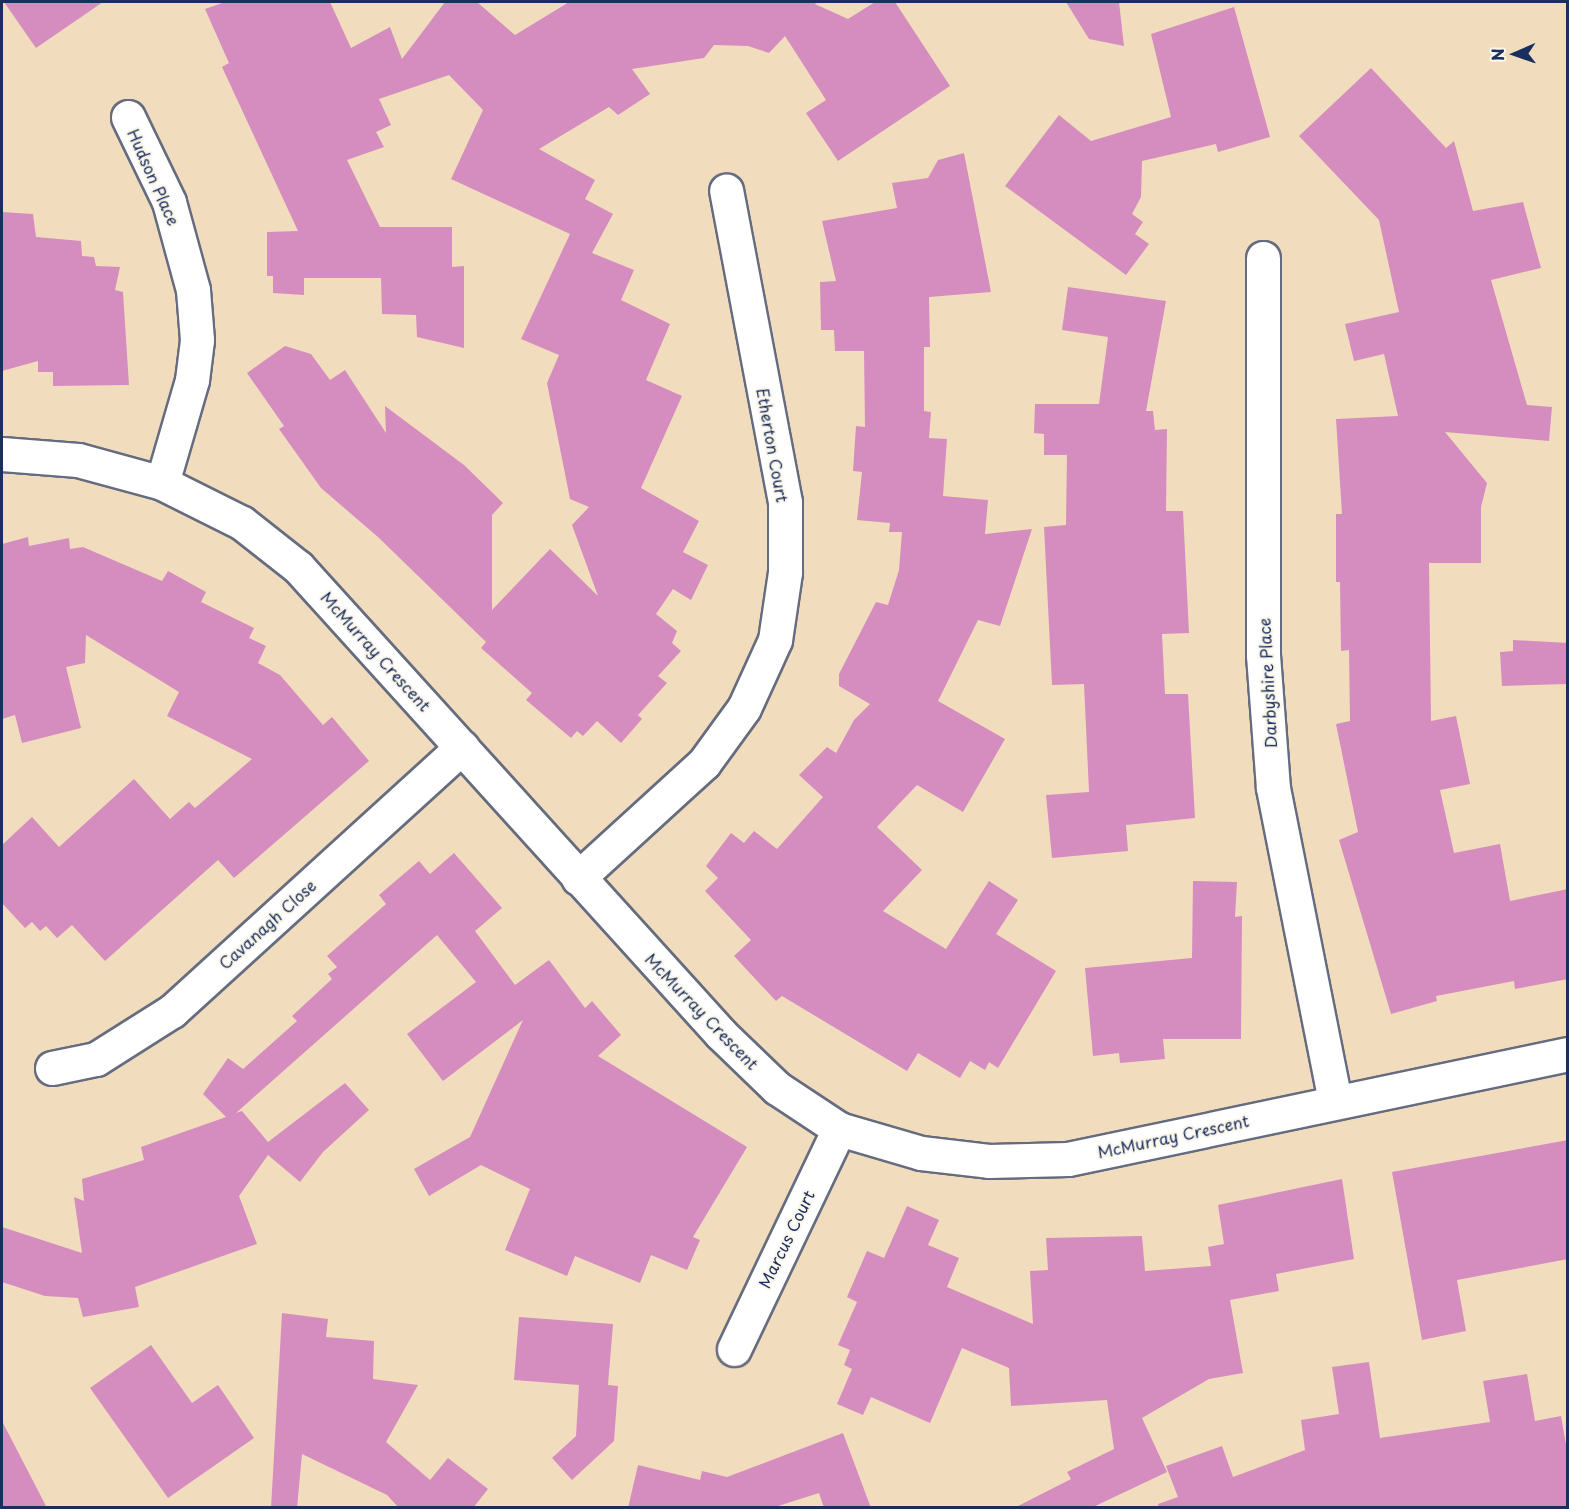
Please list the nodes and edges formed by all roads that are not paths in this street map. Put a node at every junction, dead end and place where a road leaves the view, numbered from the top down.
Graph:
1 (128, 117) dead end
2 (726, 191) dead end
3 (1263, 258) dead end
4 (2, 454) edge
5 (162, 483) junction
6 (462, 747) junction
7 (578, 878) junction
8 (1568, 1054) edge
9 (52, 1068) dead end
10 (1335, 1101) junction
11 (839, 1129) junction
12 (734, 1349) dead end

1 - 5 street, Hudson Place
2 - 7 street, Etherton Court
3 - 10 street, Darbyshire Place
4 - 5 street, McMurray Crescent
5 - 6 street, McMurray Crescent
6 - 7 street, McMurray Crescent
6 - 9 street, Cavanagh Close
7 - 11 street, McMurray Crescent
8 - 10 street, McMurray Crescent
10 - 11 street, McMurray Crescent
11 - 12 street, Marcus Court

